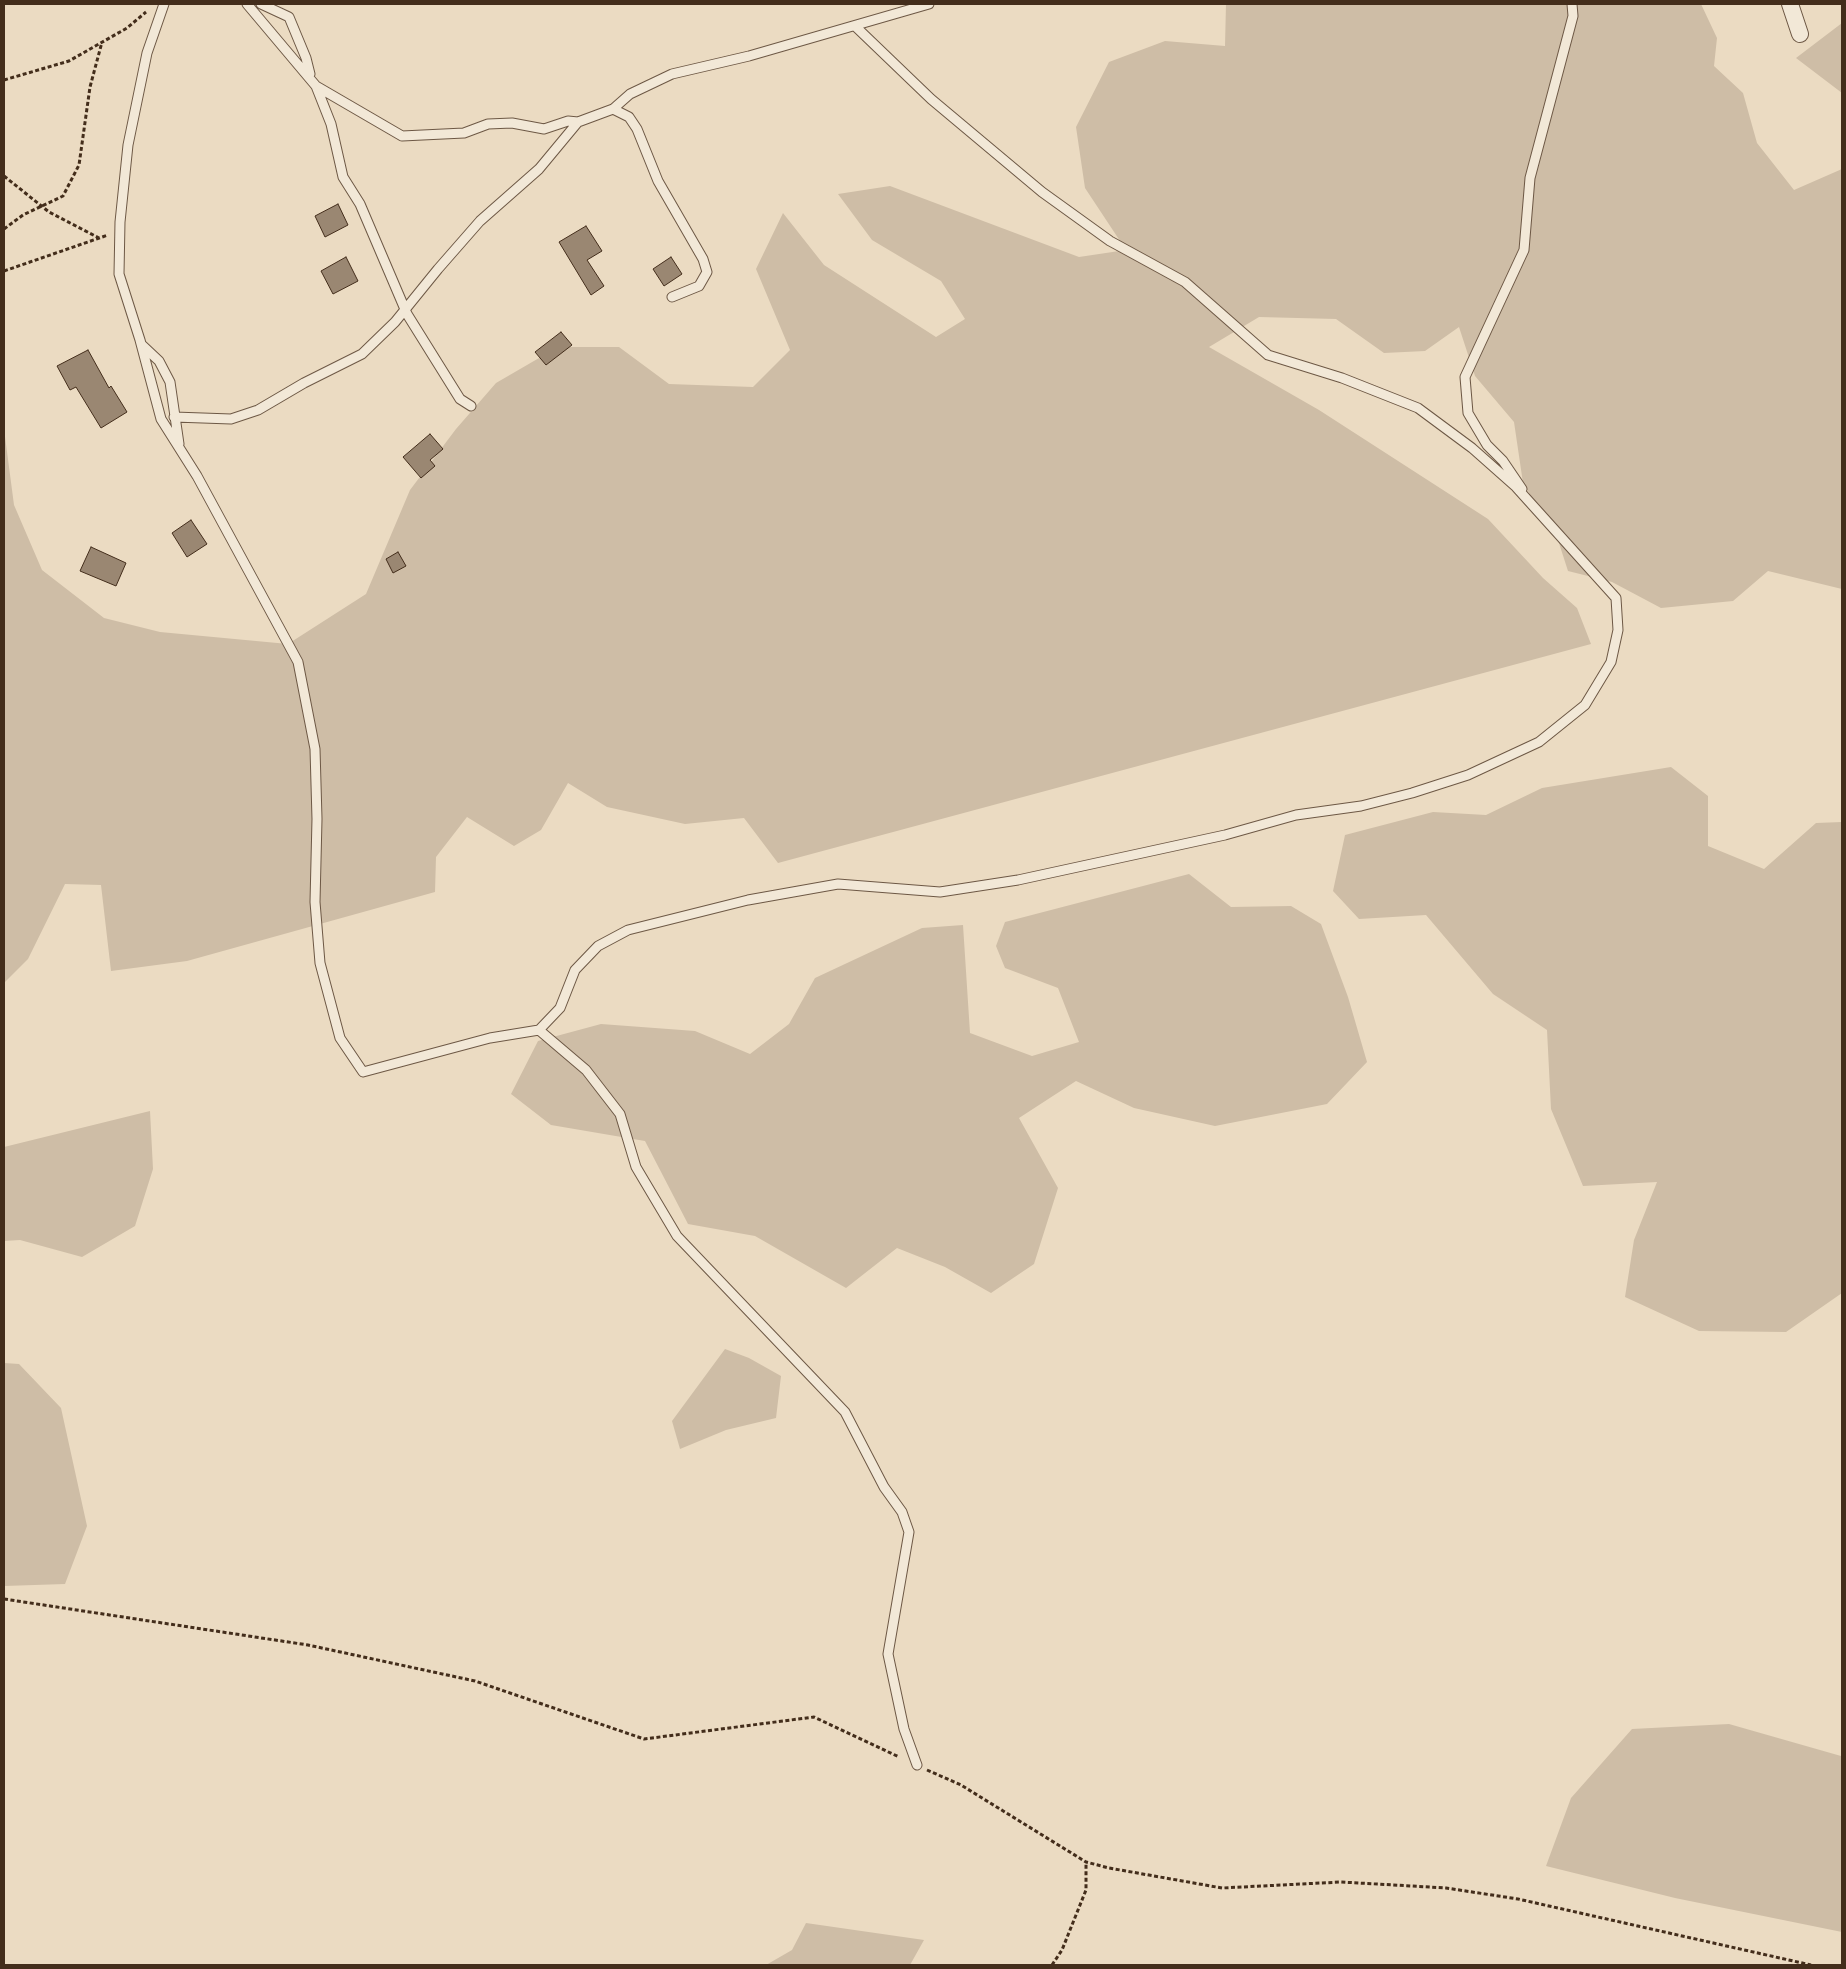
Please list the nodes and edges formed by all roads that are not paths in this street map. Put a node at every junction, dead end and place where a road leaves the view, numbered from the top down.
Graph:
1 (164, 4) edge
2 (247, 4) edge
3 (261, 4) edge
4 (929, 4) edge
5 (1572, 4) edge
6 (1790, 4) edge
7 (855, 26) junction
8 (1800, 34) dead end
9 (313, 82) junction
10 (613, 109) junction
11 (578, 122) junction
12 (672, 297) dead end
13 (405, 309) junction
14 (141, 345) junction
15 (471, 406) dead end
16 (174, 417) junction
17 (180, 449) junction
18 (1528, 500) junction
19 (539, 1030) junction
20 (917, 1765) road end

1 - 14 lane
2 - 9 lane
3 - 9 lane
4 - 7 lane
5 - 18 lane
6 - 8 street
7 - 10 lane
7 - 18 lane
9 - 11 lane
9 - 13 lane
10 - 11 lane
10 - 12 lane
11 - 13 lane
13 - 15 lane
13 - 16 lane
14 - 16 lane
14 - 17 lane
16 - 17 lane
17 - 19 lane
18 - 19 lane
19 - 20 lane

